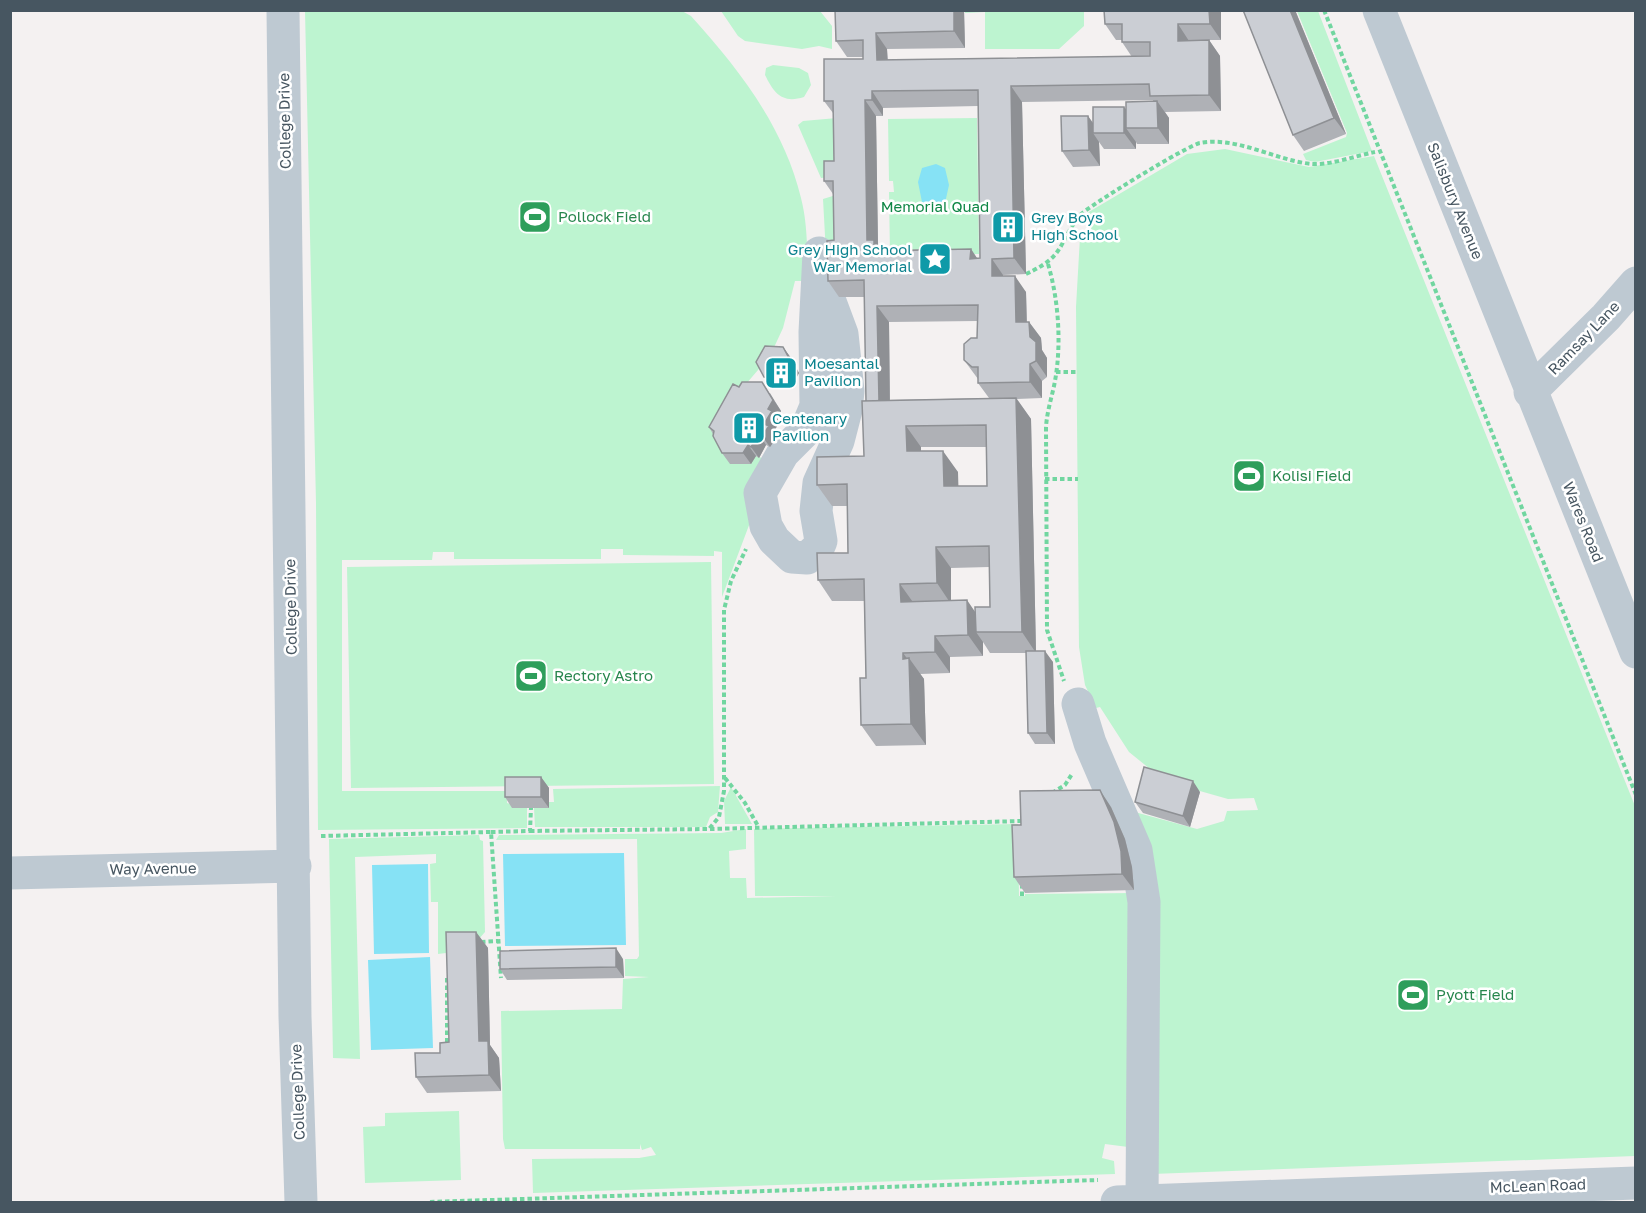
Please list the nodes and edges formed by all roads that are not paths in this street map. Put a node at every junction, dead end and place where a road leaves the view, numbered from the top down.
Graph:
1 (283, 10) edge
2 (1379, 10) edge
3 (1635, 283) edge
4 (1530, 392) junction
5 (761, 510) joint
6 (1635, 652) edge
7 (1078, 704) dead end
8 (295, 866) junction
9 (10, 873) edge
10 (1635, 1183) edge
11 (1134, 1194) edge
12 (301, 1203) edge

1 - 8 street, College Drive
2 - 4 street, Salisbury Avenue
3 - 4 street, Ramsay Lane
4 - 6 street, Wares Road
5 - 5 street
7 - 11 street
8 - 9 street, Way Avenue
8 - 12 street, College Drive
10 - 11 street, McLean Road

